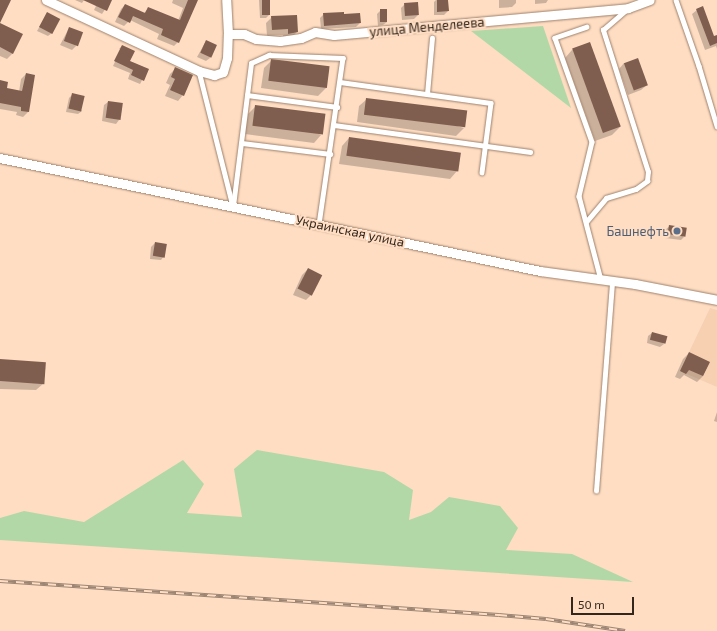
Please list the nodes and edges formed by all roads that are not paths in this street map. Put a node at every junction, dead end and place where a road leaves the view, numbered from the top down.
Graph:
1 (46, 0) edge
2 (226, 0) edge
3 (650, 0) edge
4 (676, 0) edge
5 (628, 8) junction
6 (587, 27) dead end
7 (228, 34) junction
8 (432, 38) dead end
9 (199, 71) junction
10 (340, 82) junction
11 (427, 94) junction
12 (247, 96) junction
13 (337, 107) junction
14 (334, 126) junction
15 (717, 126) edge
16 (242, 142) junction
17 (485, 145) junction
18 (530, 152) dead end
19 (330, 154) junction
20 (0, 158) edge
21 (482, 172) dead end
22 (233, 206) junction
23 (586, 222) junction
24 (319, 224) junction
25 (601, 280) junction
26 (612, 281) junction
27 (717, 300) edge
28 (596, 491) dead end

1 - 9 street
2 - 7 street
3 - 5 street, улица Менделеева
4 - 15 lane
5 - 7 street, улица Менделеева
5 - 23 lane
6 - 23 lane
7 - 9 street
8 - 11 lane
9 - 22 lane
10 - 11 lane
10 - 12 lane
10 - 13 lane
11 - 17 lane
12 - 13 lane
12 - 16 lane
13 - 14 lane
14 - 17 lane
14 - 19 lane
16 - 19 lane
16 - 22 lane
17 - 18 lane
17 - 21 lane
19 - 24 lane
20 - 22 street, Украинская улица
22 - 24 street, Украинская улица
23 - 25 lane
24 - 25 street, Украинская улица
25 - 26 street, Украинская улица
26 - 27 street, Украинская улица
26 - 28 lane

